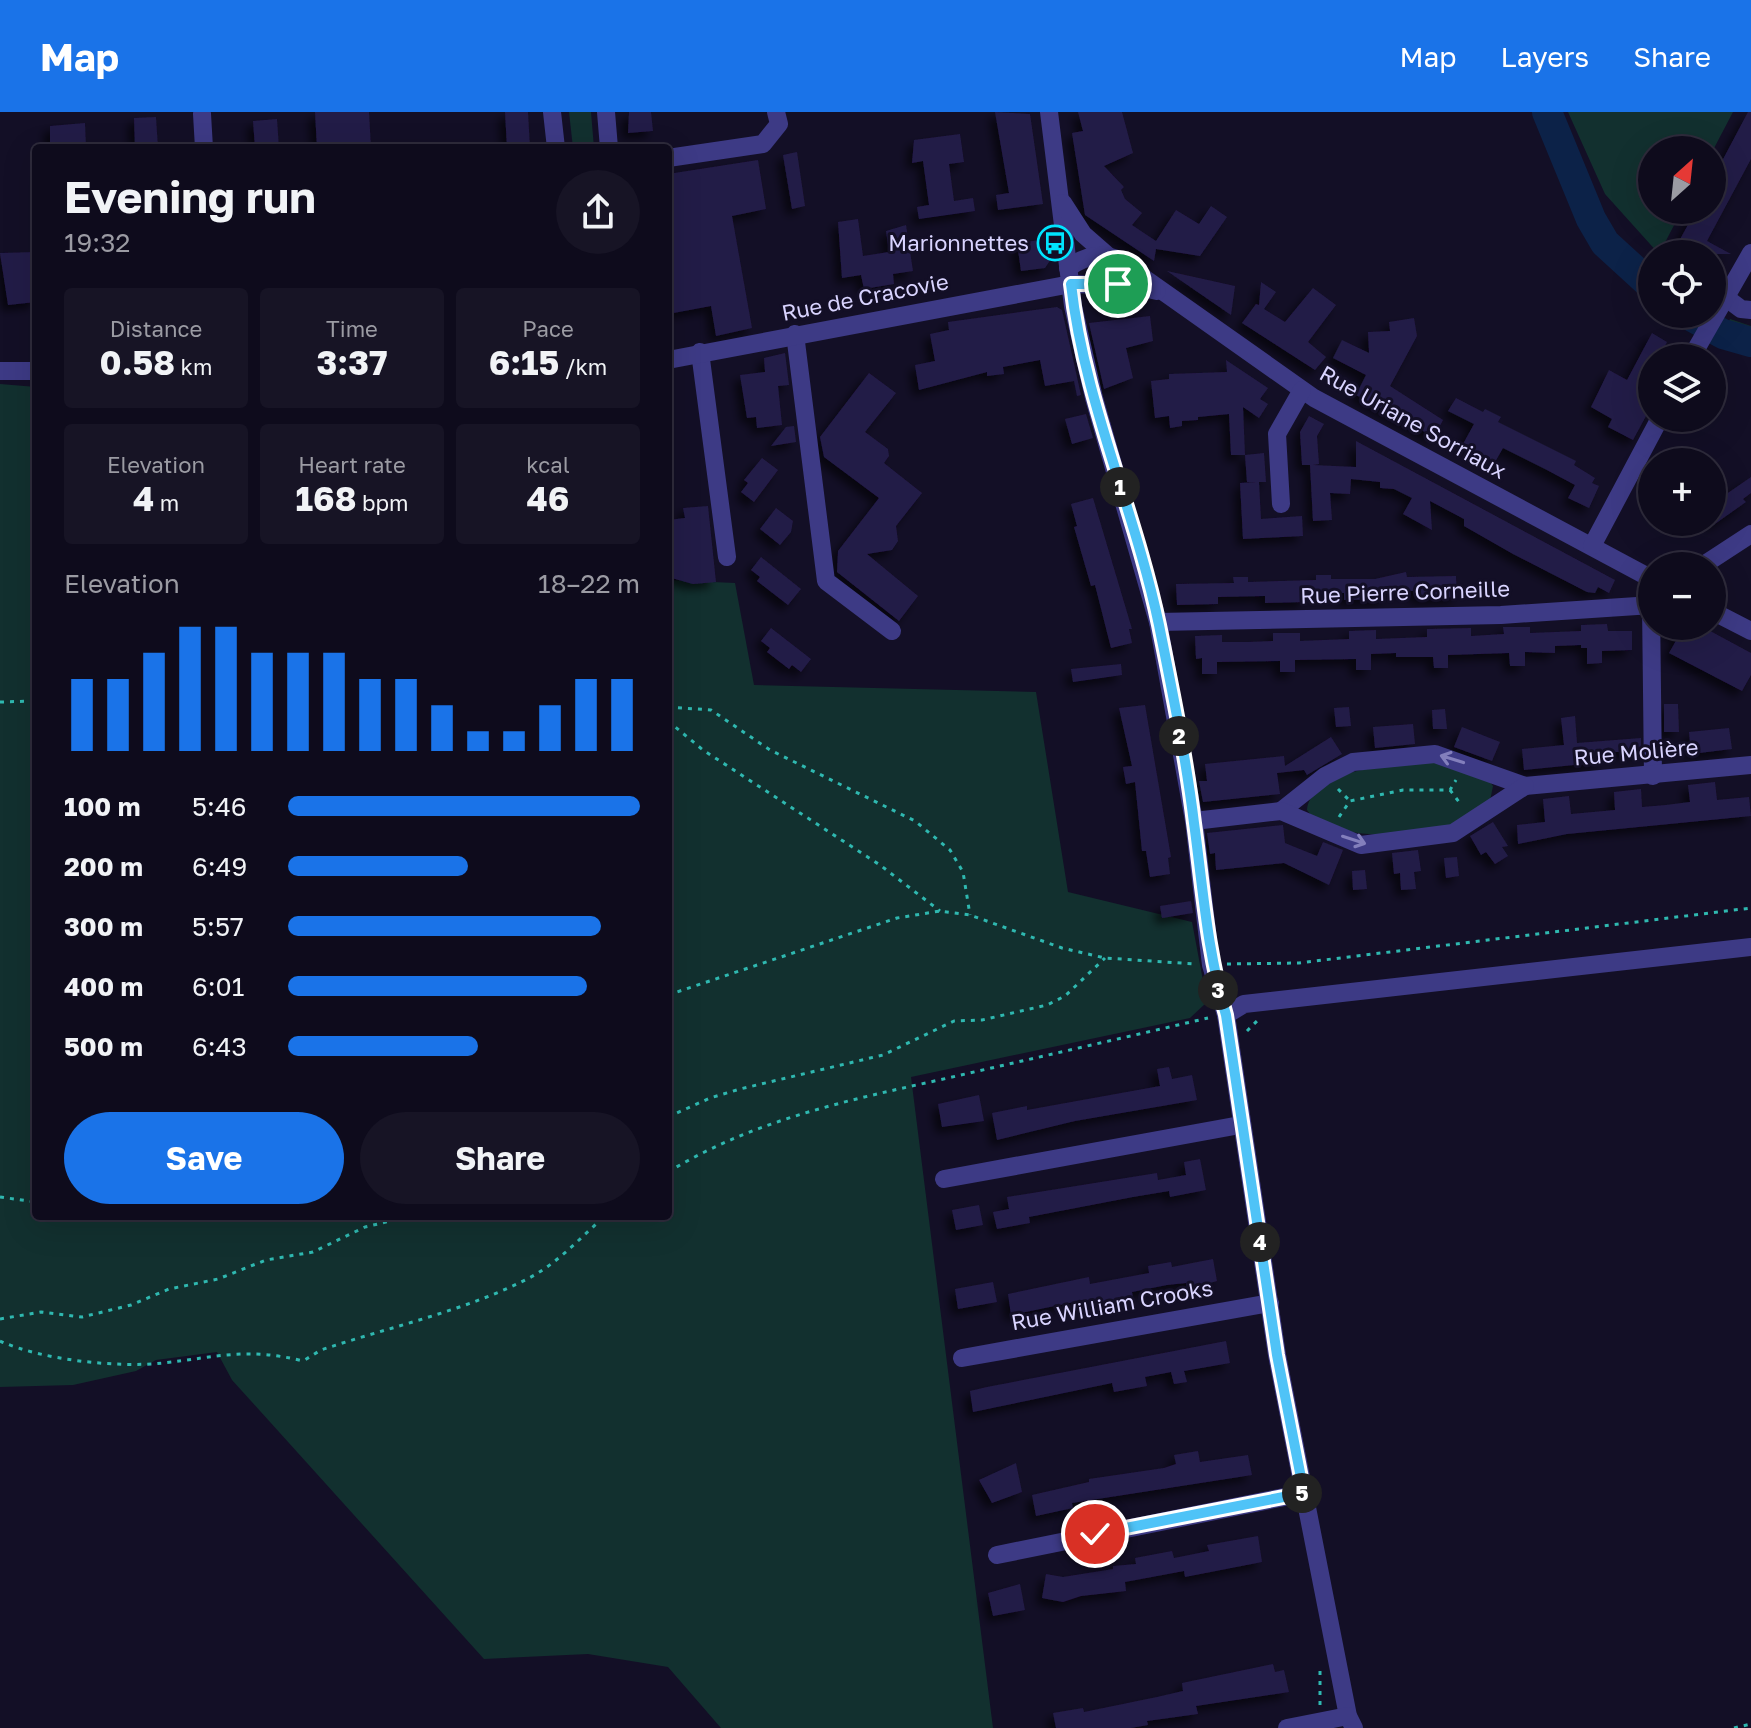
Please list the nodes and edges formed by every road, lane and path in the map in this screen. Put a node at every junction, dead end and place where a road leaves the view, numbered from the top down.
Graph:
1 (552, 112) edge
2 (606, 112) edge
3 (776, 112) edge
4 (1049, 112) edge
5 (202, 114) edge
6 (204, 144) edge
7 (556, 144) edge
8 (609, 144) edge
9 (672, 157) edge
10 (1062, 202) junction
11 (1751, 253) edge
12 (1107, 255) junction
13 (1075, 279) junction
14 (1161, 291) junction
15 (1726, 296) edge
16 (1726, 305) edge
17 (1751, 310) edge
18 (795, 334) junction
19 (700, 352) junction
20 (672, 359) edge
21 (0, 371) edge
22 (32, 371) edge
23 (1302, 390) junction
24 (1653, 432) edge
25 (1281, 504) dead end
26 (1751, 534) edge
27 (1592, 546) junction
28 (1723, 552) edge
29 (727, 557) dead end
30 (1638, 571) edge
31 (1638, 606) edge
32 (1726, 618) edge
33 (1158, 622) junction
34 (892, 631) dead end
35 (1751, 631) edge
36 (1652, 640) edge
37 (32, 701) edge
38 (0, 702) edge
39 (672, 707) edge
40 (672, 724) edge
41 (1466, 763) junction
42 (1751, 765) edge
43 (1653, 776) junction
44 (1525, 786) junction
45 (1281, 811) junction
46 (1194, 821) junction
47 (1333, 832) junction
48 (1751, 908) edge
49 (940, 911) junction
50 (970, 915) junction
51 (1751, 947) edge
52 (1105, 958) junction
53 (1211, 965) junction
54 (672, 994) edge
55 (1226, 1015) junction
56 (672, 1115) edge
57 (1240, 1125) junction
58 (672, 1170) edge
59 (944, 1179) dead end
60 (0, 1197) edge
61 (32, 1201) edge
62 (395, 1220) edge
63 (601, 1220) edge
64 (1270, 1303) junction
65 (0, 1319) edge
66 (0, 1341) edge
67 (962, 1358) dead end
68 (1304, 1493) junction
69 (997, 1555) dead end
70 (1351, 1722) edge
71 (1751, 1724) edge
72 (1287, 1728) edge
73 (1734, 1728) edge

1 - 7 street
2 - 8 street
3 - 9 street
4 - 10 street
5 - 6 street
10 - 12 street, Rue Uriane Sorriaux
10 - 13 street
11 - 15 street
12 - 13 street
12 - 14 street, Rue Uriane Sorriaux
13 - 14 street, Rue Uriane Sorriaux
13 - 18 street, Rue de Cracovie
13 - 33 street
14 - 23 street, Rue Uriane Sorriaux
16 - 17 street
18 - 19 street, Rue de Cracovie
18 - 34 street
19 - 20 street, Rue de Cracovie
19 - 29 street
21 - 22 street
23 - 25 street
23 - 27 street, Rue Uriane Sorriaux
24 - 27 street
26 - 28 street
27 - 30 street, Rue Uriane Sorriaux
31 - 33 street, Rue Pierre Corneille
32 - 35 street
33 - 46 street
36 - 43 street
37 - 38 path
39 - 50 path
40 - 49 path
41 - 44 street, Rue Molière
41 -> 45 street, Rue Molière
41 - 47 path
42 - 43 street, Rue Molière
43 - 44 street, Rue Molière
47 -> 44 street, Rue Molière
45 - 46 street, Rue Molière
45 - 47 street, Rue Molière
46 - 53 street
48 - 53 path
49 - 50 path
49 - 54 path
50 - 52 path
51 - 55 street
52 - 53 path
52 - 56 path
53 - 55 street
55 - 57 street
55 - 58 path
57 - 59 street
57 - 64 street
60 - 61 path
62 - 65 path
63 - 66 path
64 - 67 street, Rue William Crooks
64 - 68 street
68 - 69 street
68 - 70 street
70 - 72 street
71 - 73 path

